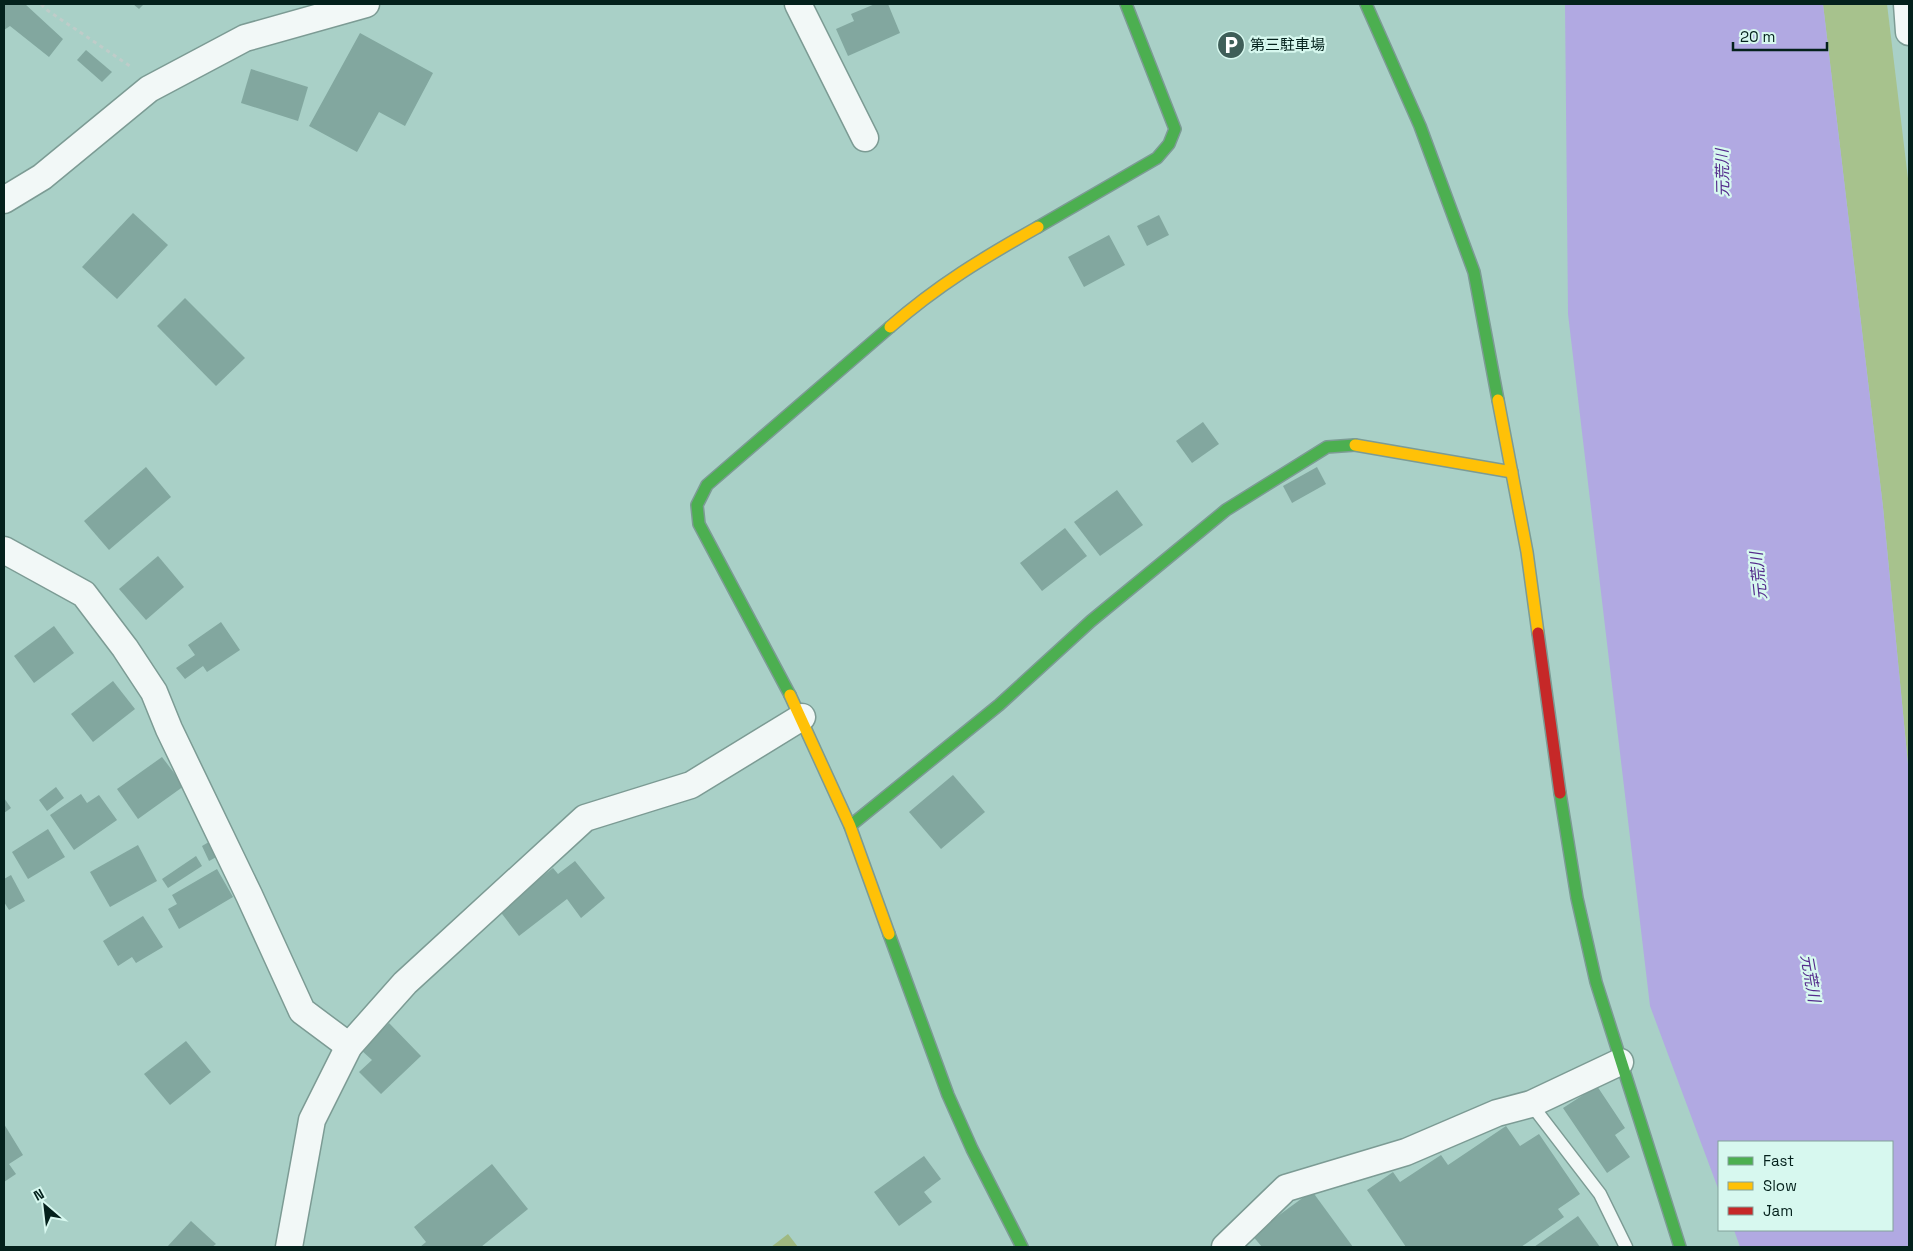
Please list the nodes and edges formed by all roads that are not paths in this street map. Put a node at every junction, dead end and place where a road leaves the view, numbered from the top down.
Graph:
1 (366, 4) edge
2 (798, 4) edge
3 (1126, 4) edge
4 (1366, 4) edge
5 (1908, 5) edge
6 (1909, 32) edge
7 (865, 138) dead end
8 (4, 200) edge
9 (1512, 472) junction
10 (4, 550) edge
11 (802, 717) junction
12 (850, 826) junction
13 (349, 1046) junction
14 (1620, 1062) junction
15 (1532, 1104) junction
16 (289, 1247) edge
17 (1022, 1247) edge
18 (1225, 1247) edge
19 (1626, 1247) edge
20 (1680, 1247) edge

1 - 8 street
2 - 7 street
3 - 11 street
4 - 9 street
5 - 6 street
9 - 12 street
9 - 14 street
10 - 13 street
11 - 12 street
11 - 13 street
12 - 17 street
13 - 16 street
14 - 15 street
14 - 20 street
15 - 18 street
15 - 19 lane

